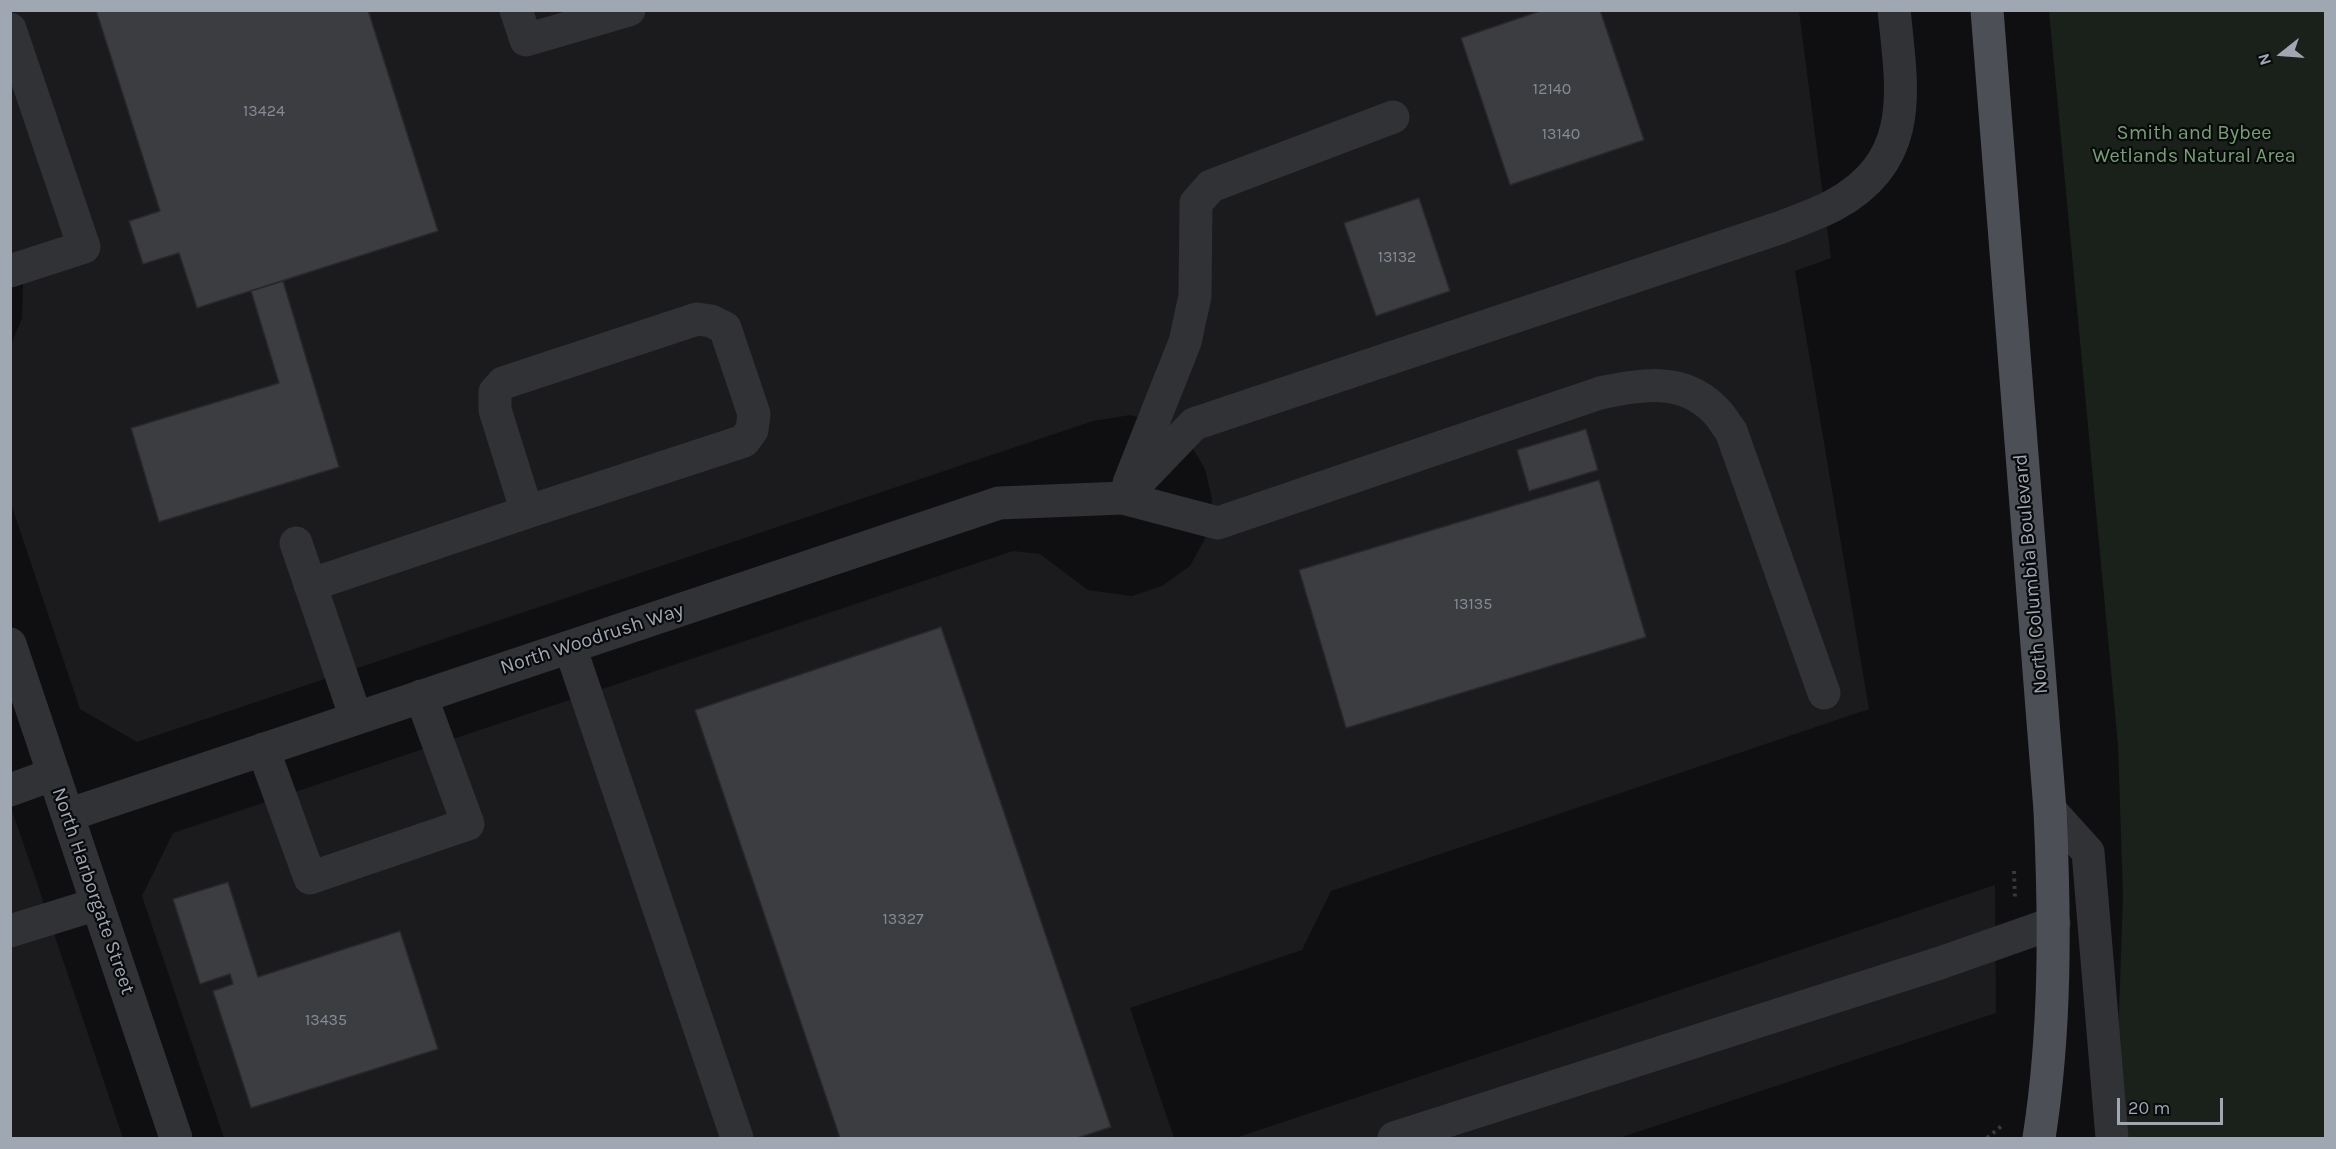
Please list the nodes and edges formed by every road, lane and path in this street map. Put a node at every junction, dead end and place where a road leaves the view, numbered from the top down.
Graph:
1 (516, 10) edge
2 (629, 10) edge
3 (1894, 10) edge
4 (1988, 14) edge
5 (10, 29) edge
6 (1393, 117) dead end
7 (10, 272) edge
8 (1123, 498) junction
9 (527, 512) junction
10 (296, 543) dead end
11 (310, 585) junction
12 (10, 644) edge
13 (570, 647) junction
14 (1824, 693) dead end
15 (421, 696) junction
16 (356, 718) junction
17 (263, 749) junction
18 (54, 774) junction
19 (10, 790) edge
20 (2050, 810) junction
21 (68, 815) junction
22 (97, 904) junction
23 (2054, 923) junction
24 (10, 931) edge
25 (2004, 1125) dead end
26 (2040, 1134) edge
27 (176, 1138) edge
28 (737, 1138) edge
29 (1394, 1138) edge
30 (1988, 1138) edge
31 (2112, 1138) edge

1 - 2 street
3 - 8 street
4 - 20 main road, North Columbia Boulevard
5 - 7 street
6 - 8 street
8 - 13 street, North Woodrush Way
8 - 14 street, North Woodrush Way
9 - 9 street
9 - 11 street
10 - 11 street
11 - 16 street
12 - 18 street, North Harborgate Street
13 - 15 street, North Woodrush Way
13 - 28 street
15 - 16 street, North Woodrush Way
15 - 17 street
16 - 17 street, North Woodrush Way
17 - 21 street, North Woodrush Way
18 - 19 street
18 - 21 street, North Harborgate Street
20 - 23 main road, North Columbia Boulevard
20 - 31 street
21 - 22 street, North Harborgate Street
22 - 24 street
22 - 27 street, North Harborgate Street
23 - 26 main road, North Columbia Boulevard
23 - 29 street
25 - 30 path

